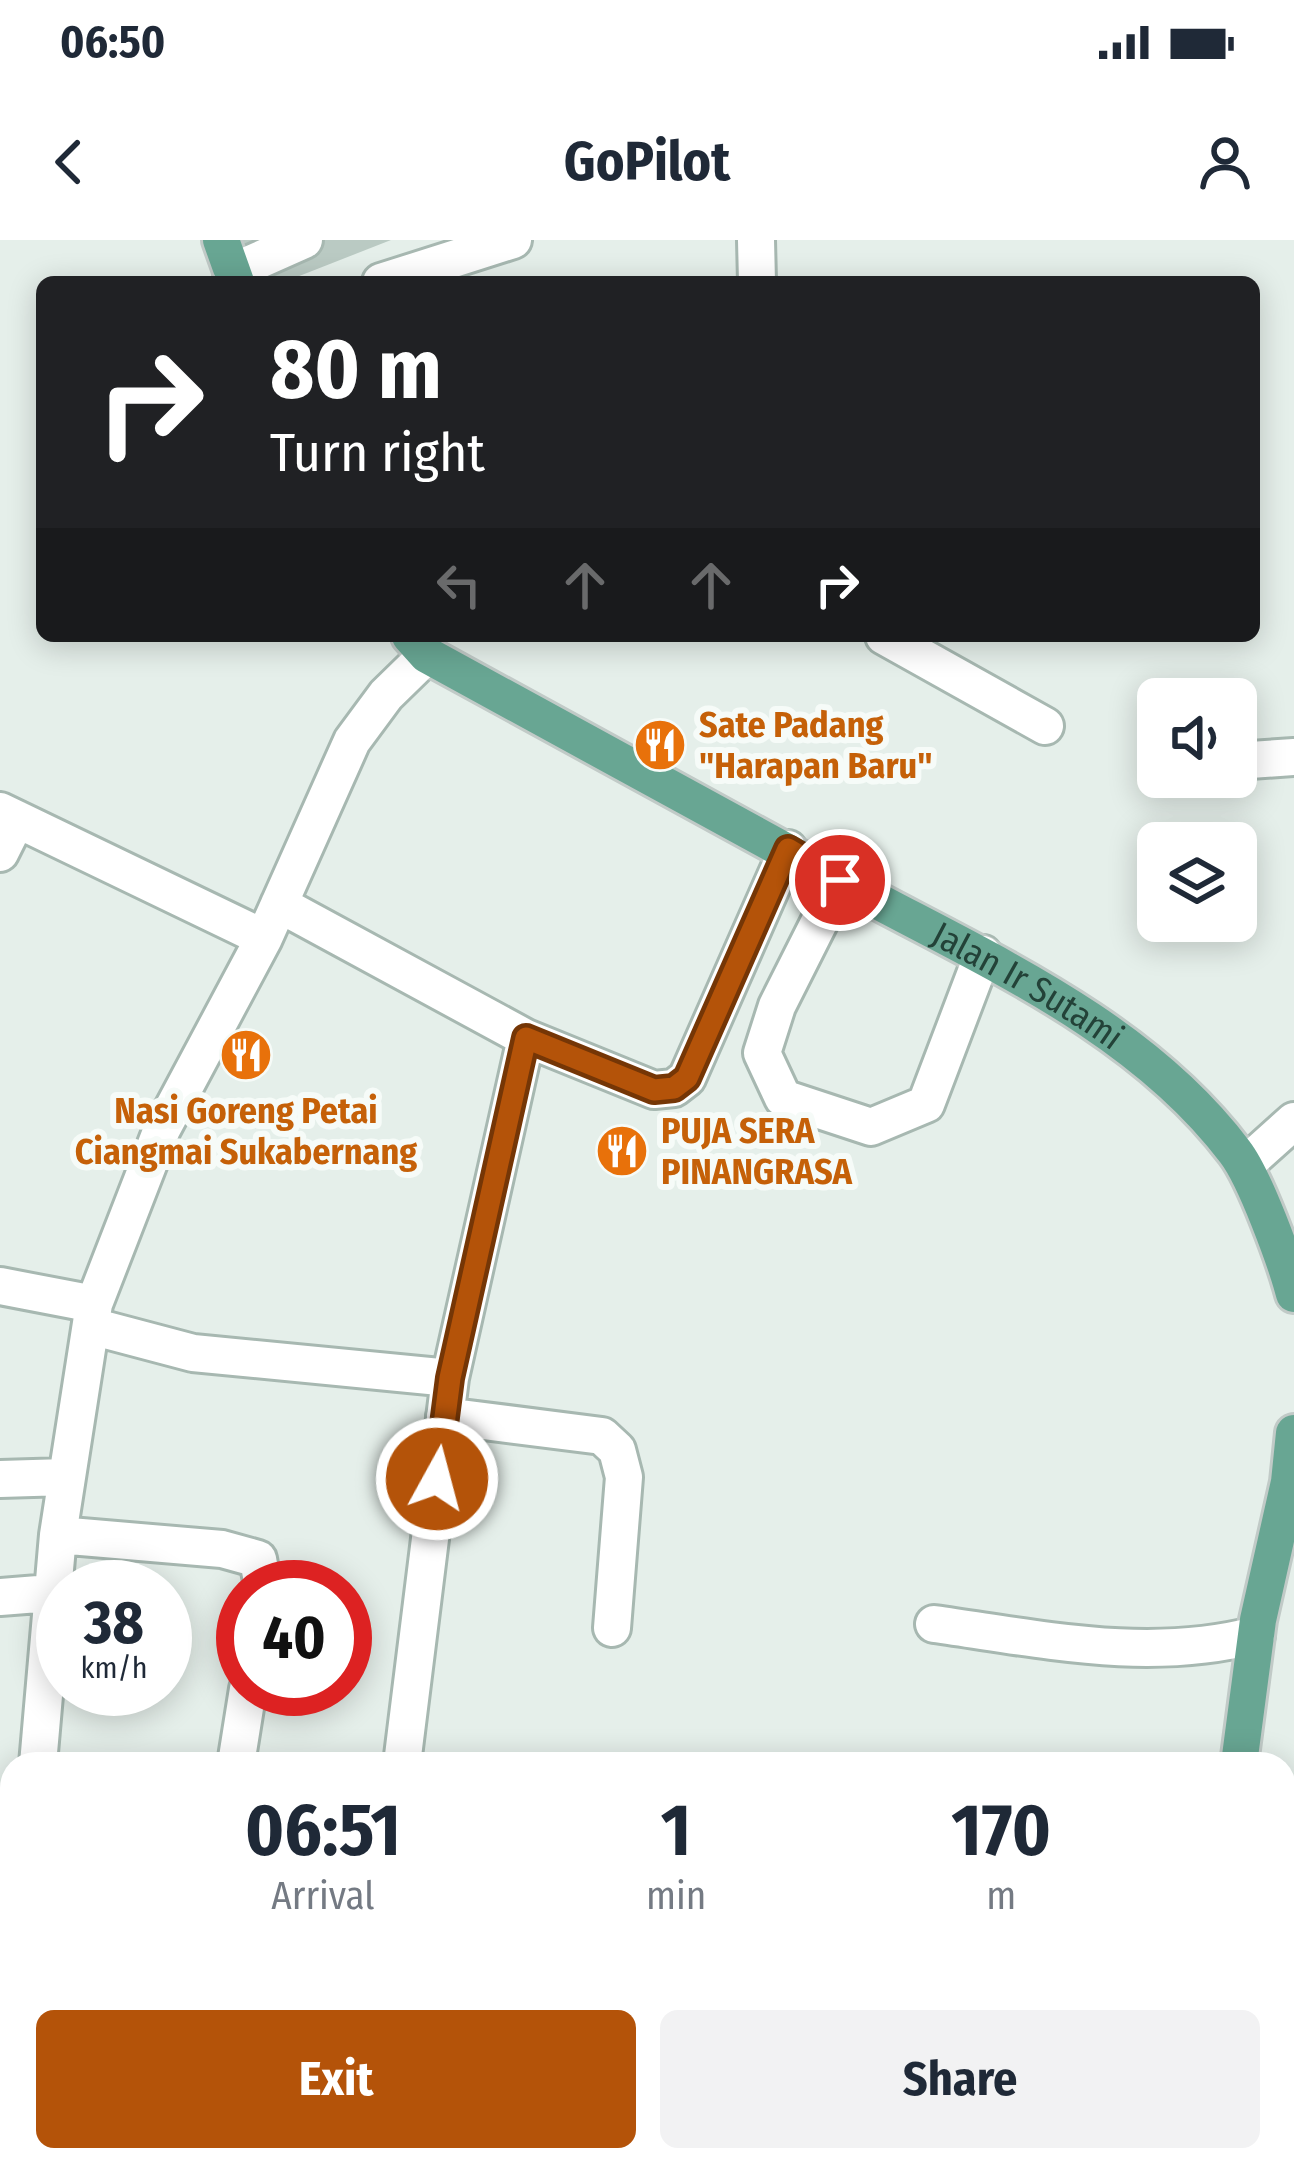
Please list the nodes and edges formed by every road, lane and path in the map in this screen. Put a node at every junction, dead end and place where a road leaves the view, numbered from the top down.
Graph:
1 (301, 240) edge
2 (513, 240) edge
3 (756, 240) edge
4 (230, 265) edge
5 (400, 276) edge
6 (757, 276) edge
7 (895, 642) edge
8 (418, 645) edge
9 (1045, 726) dead end
10 (1294, 757) edge
11 (1257, 760) edge
12 (8, 815) edge
13 (788, 849) junction
14 (0, 853) edge
15 (840, 880) junction
16 (279, 904) junction
17 (264, 938) junction
18 (983, 954) junction
19 (526, 1038) junction
20 (1294, 1120) edge
21 (1245, 1165) junction
22 (1293, 1285) edge
23 (0, 1286) edge
24 (92, 1315) junction
25 (450, 1378) junction
26 (445, 1416) junction
27 (1294, 1433) edge
28 (66, 1477) junction
29 (0, 1479) edge
30 (1291, 1481) edge
31 (58, 1535) junction
32 (55, 1560) edge
33 (258, 1560) edge
34 (36, 1594) edge
35 (0, 1597) edge
36 (934, 1624) dead end
37 (612, 1628) dead end
38 (1256, 1635) junction
39 (42, 1716) edge
40 (244, 1716) edge
41 (39, 1752) edge
42 (238, 1752) edge
43 (403, 1752) edge
44 (1241, 1752) edge

1 - 4 street
2 - 5 street
3 - 6 street
7 - 9 street
8 - 13 main road, Jalan Ir Sutami
8 - 16 street
10 - 11 street
12 - 14 street
12 - 17 street
13 - 15 main road, Jalan Ir Sutami
13 - 19 street
15 - 18 main road, Jalan Ir Sutami
15 - 18 street
16 - 17 street
16 - 19 street
17 - 24 street
18 - 21 main road, Jalan Ir Sutami
19 - 25 street
20 - 21 street
21 - 22 main road, Jalan Ir Sutami
23 - 24 street
24 - 25 street
24 - 28 street
25 - 26 street
26 - 37 street
26 - 43 street
27 - 30 main road
28 - 29 street
28 - 31 street
30 - 38 main road
31 - 32 street
31 - 33 street
34 - 35 street
36 - 38 street
38 - 44 main road
39 - 41 street
40 - 42 street

